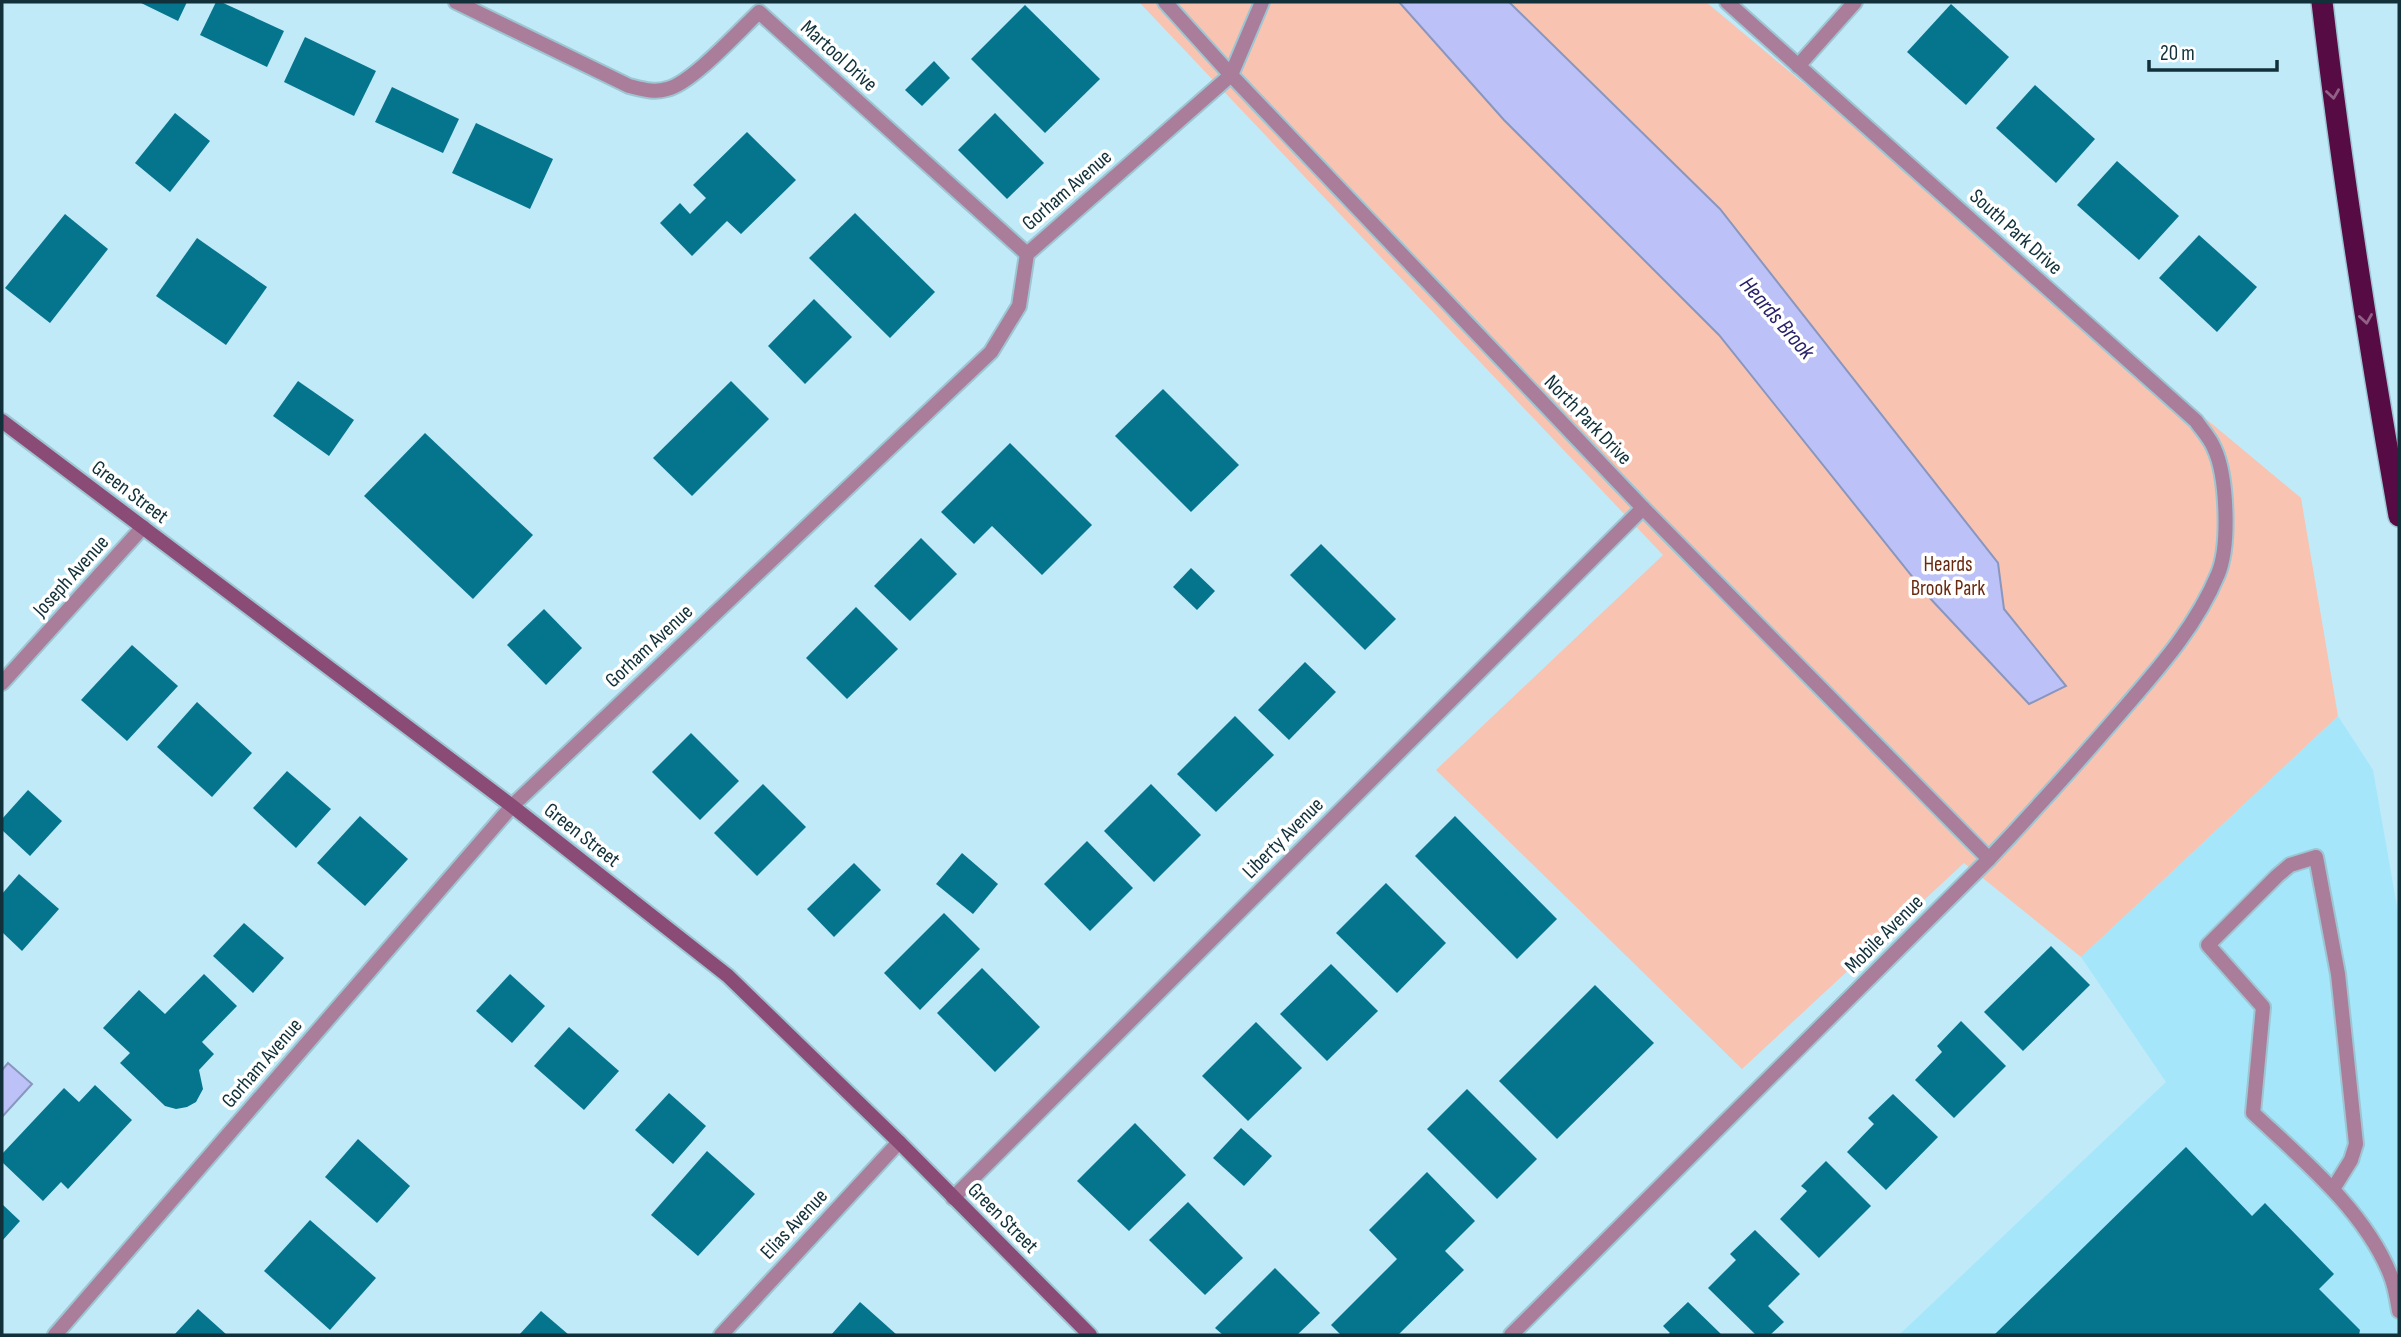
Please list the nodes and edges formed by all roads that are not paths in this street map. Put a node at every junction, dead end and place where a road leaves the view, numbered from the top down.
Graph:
1 (456, 2) edge
2 (1165, 2) edge
3 (1262, 2) edge
4 (1727, 2) edge
5 (1855, 2) edge
6 (2322, 2) edge
7 (1798, 66) junction
8 (1231, 75) junction
9 (1027, 254) junction
10 (2, 421) edge
11 (1643, 508) junction
12 (2399, 516) edge
13 (2226, 523) joint
14 (143, 527) junction
15 (2, 684) edge
16 (512, 806) junction
17 (1989, 859) junction
18 (899, 1142) junction
19 (2333, 1189) junction
20 (953, 1198) junction
21 (2396, 1272) edge
22 (2399, 1311) edge
23 (55, 1335) edge
24 (721, 1335) edge
25 (1090, 1335) edge
26 (1511, 1335) edge

1 - 9 street, Martool Drive
2 - 8 street, North Park Drive
3 - 8 street, Gorham Avenue
4 - 7 street, South Park Drive
5 - 7 street
6 -> 12 highway
7 - 13 street, South Park Drive
8 - 9 street, Gorham Avenue
8 - 11 street, North Park Drive
9 - 16 street, Gorham Avenue
10 - 14 street, Green Street
11 - 17 street, North Park Drive
11 - 20 street, Liberty Avenue
13 - 17 street, Mobile Avenue
14 - 15 street, Joseph Avenue
14 - 16 street, Green Street
16 - 18 street, Green Street
16 - 23 street, Gorham Avenue
17 - 26 street, Mobile Avenue
18 - 20 street, Green Street
18 - 24 street, Elias Avenue
19 - 19 street
19 - 21 street
20 - 25 street, Green Street
21 - 22 street

